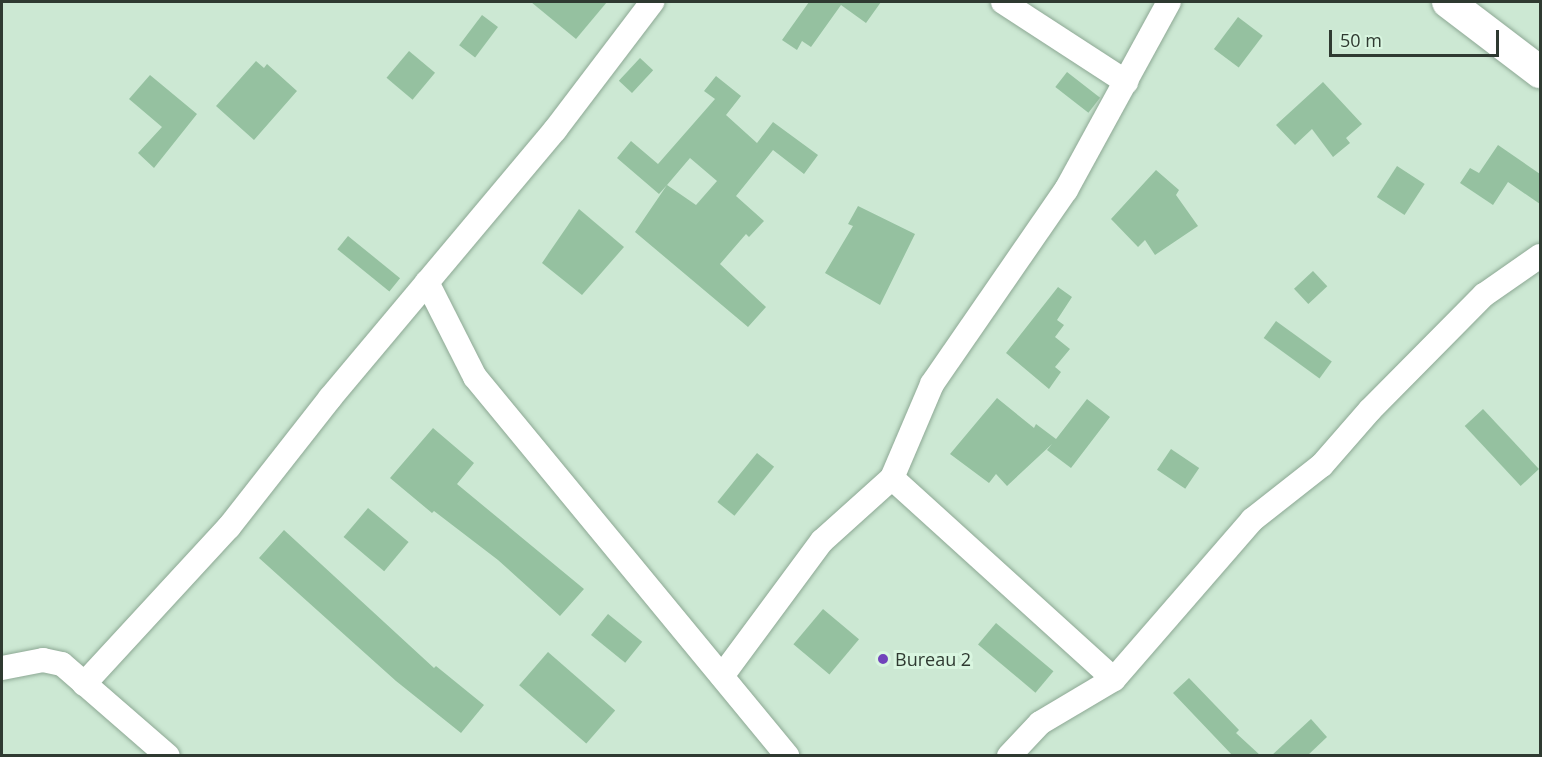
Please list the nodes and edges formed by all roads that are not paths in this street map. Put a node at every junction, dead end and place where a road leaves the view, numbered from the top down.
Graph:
1 (652, 2) edge
2 (1003, 2) edge
3 (1169, 2) edge
4 (1448, 2) edge
5 (1540, 72) edge
6 (1126, 82) junction
7 (1540, 256) edge
8 (427, 282) junction
9 (892, 478) junction
10 (2, 668) edge
11 (722, 676) junction
12 (1114, 680) junction
13 (84, 684) junction
14 (168, 756) edge
15 (787, 756) edge
16 (1009, 756) edge

1 - 8 street
2 - 6 street
3 - 6 street
4 - 5 main road
6 - 9 street
7 - 12 street
8 - 11 street
8 - 13 street
9 - 11 street
9 - 12 street
10 - 13 street
11 - 15 street
12 - 16 street
13 - 14 street

